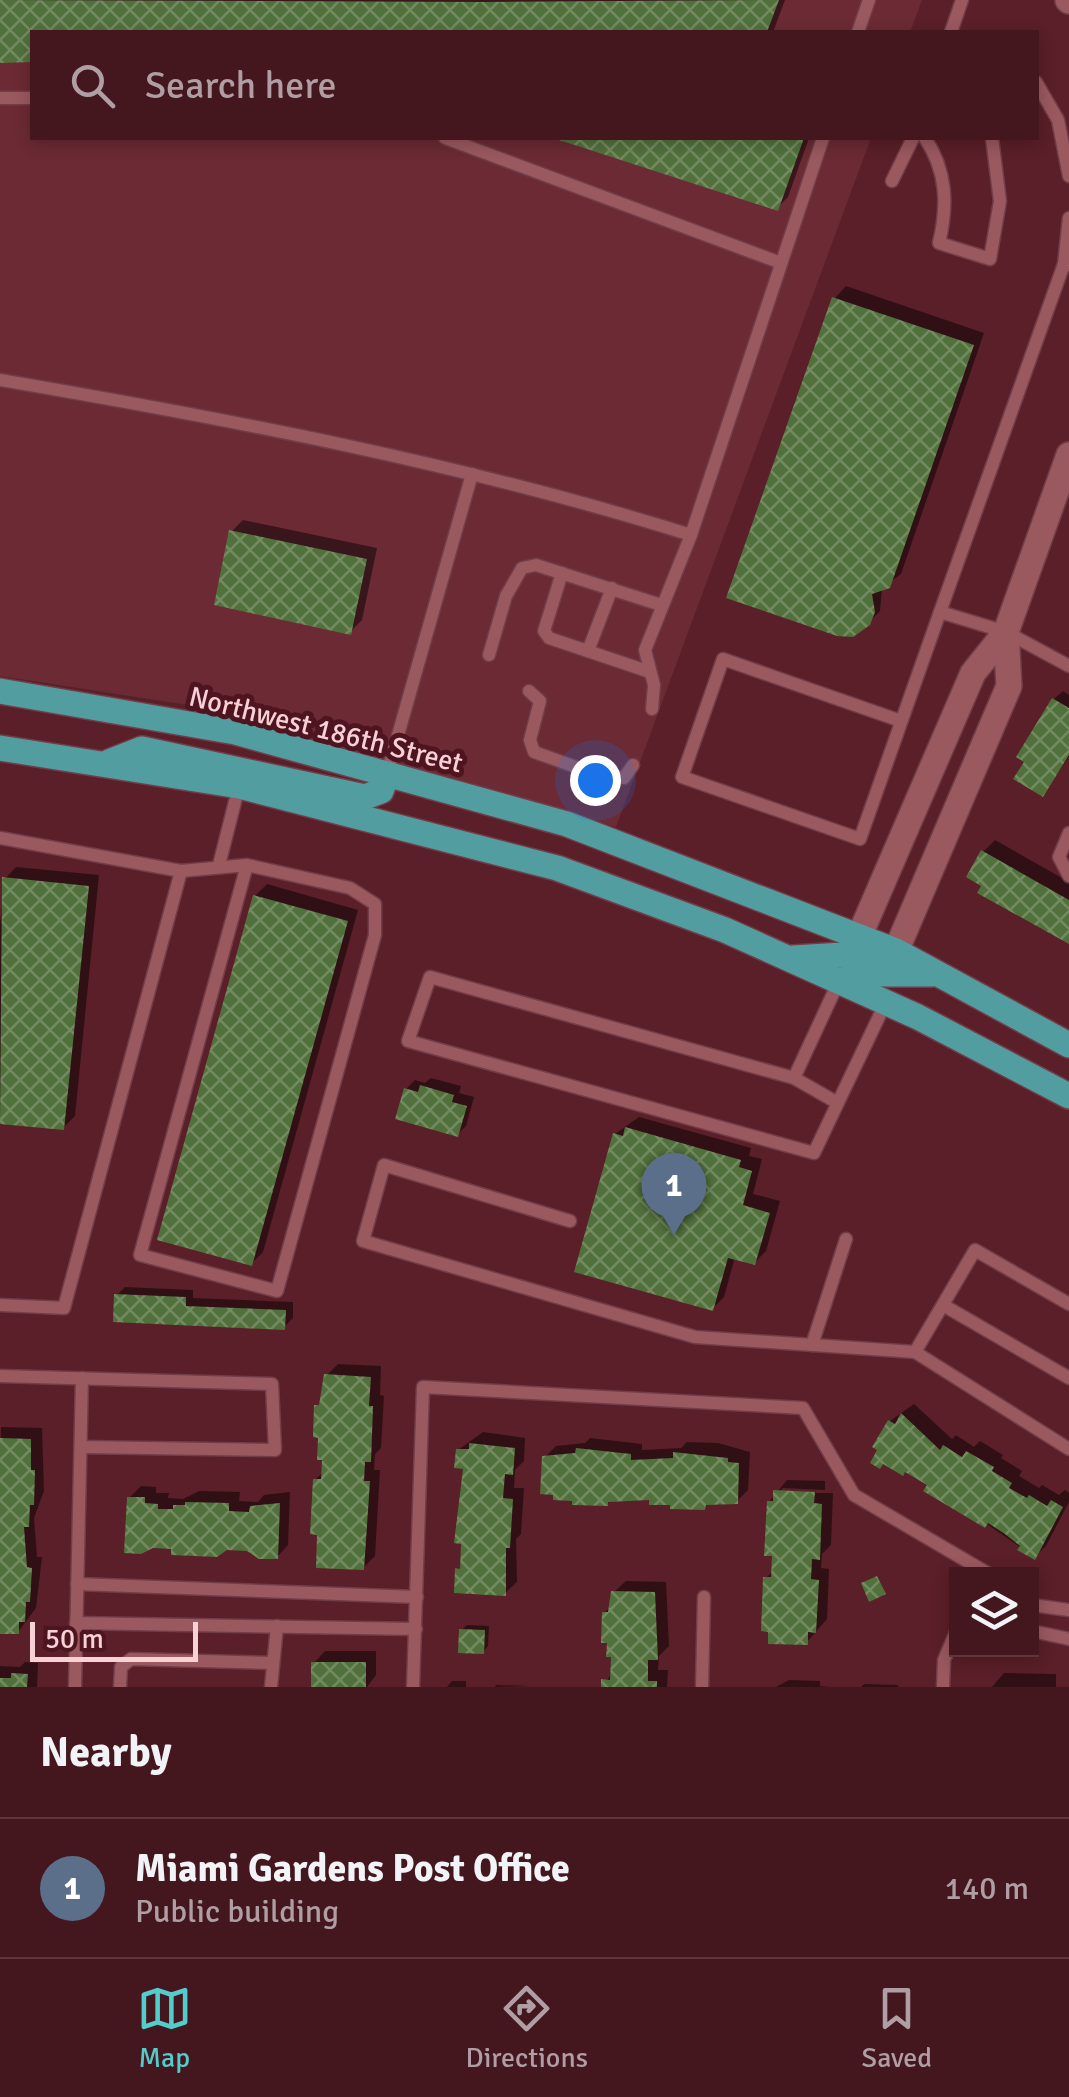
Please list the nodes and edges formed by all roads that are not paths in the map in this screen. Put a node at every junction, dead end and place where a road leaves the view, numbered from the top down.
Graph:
1 (869, 0) edge
2 (962, 0) edge
3 (859, 30) edge
4 (951, 30) edge
5 (1039, 87) edge
6 (0, 98) edge
7 (30, 98) edge
8 (450, 140) edge
9 (822, 140) edge
10 (912, 140) edge
11 (926, 140) edge
12 (992, 140) edge
13 (1069, 176) edge
14 (892, 181) dead end
15 (1069, 218) edge
16 (781, 263) junction
17 (1066, 264) edge
18 (0, 380) edge
19 (1069, 455) edge
20 (472, 474) junction
21 (691, 535) junction
22 (562, 573) junction
23 (612, 588) junction
24 (660, 605) junction
25 (940, 612) junction
26 (1006, 632) junction
27 (588, 651) junction
28 (490, 655) dead end
29 (1069, 666) edge
30 (647, 671) junction
31 (0, 691) edge
32 (529, 691) dead end
33 (652, 709) dead end
34 (902, 722) junction
35 (0, 748) edge
36 (109, 762) junction
37 (633, 765) dead end
38 (387, 774) junction
39 (239, 786) junction
40 (1069, 833) edge
41 (0, 838) edge
42 (220, 865) junction
43 (247, 865) junction
44 (180, 871) junction
45 (1069, 876) edge
46 (859, 937) junction
47 (896, 952) junction
48 (788, 958) junction
49 (937, 974) junction
50 (838, 981) junction
51 (886, 1002) junction
52 (1069, 1045) edge
53 (794, 1078) junction
54 (1069, 1096) edge
55 (836, 1102) junction
56 (570, 1220) dead end
57 (846, 1240) dead end
58 (1069, 1304) edge
59 (943, 1305) junction
60 (0, 1306) edge
61 (812, 1345) junction
62 (916, 1352) junction
63 (0, 1376) edge
64 (82, 1378) junction
65 (1069, 1378) edge
66 (80, 1447) junction
67 (1069, 1449) edge
68 (976, 1567) edge
69 (77, 1584) junction
70 (417, 1597) junction
71 (704, 1597) dead end
72 (1039, 1606) edge
73 (1069, 1610) edge
74 (76, 1623) junction
75 (278, 1626) junction
76 (416, 1629) junction
77 (1039, 1633) edge
78 (1069, 1639) edge
79 (949, 1648) edge
80 (274, 1662) junction
81 (74, 1687) edge
82 (120, 1687) edge
83 (271, 1687) edge
84 (413, 1687) edge
85 (702, 1687) edge
86 (943, 1687) edge

1 - 3 lane
2 - 4 lane
5 - 13 lane
6 - 7 lane
8 - 16 lane
9 - 16 lane
10 - 14 lane
11 - 12 lane
15 - 17 lane
16 - 21 lane
17 - 25 lane
18 - 20 lane
19 - 26 street
20 - 21 lane
20 - 38 lane
21 - 24 lane
22 - 23 lane
22 - 27 lane
22 - 28 lane
23 - 24 lane
23 - 27 lane
24 - 30 lane
25 - 26 lane
25 - 34 lane
26 - 29 lane
26 - 46 street
26 - 47 street
27 - 30 lane
30 - 33 lane
31 - 38 main road, Northwest 186th Street
32 - 37 lane
34 - 34 lane
35 - 36 main road
36 - 38 main road
36 - 39 main road
38 - 46 main road, Northwest 186th Street
39 - 42 lane
39 - 48 main road
40 - 45 lane
41 - 44 lane
42 - 43 lane
42 - 44 lane
43 - 43 lane
44 - 60 lane
46 - 47 main road, Northwest 186th Street
47 - 48 main road
47 - 49 main road, Northwest 186th Street
48 - 50 main road
49 - 50 main road
49 - 52 main road, Northwest 186th Street
50 - 51 main road
50 - 53 lane
51 - 54 main road
51 - 55 lane
53 - 55 lane
53 - 55 lane
56 - 61 lane
57 - 61 lane
58 - 59 lane
59 - 62 lane
59 - 65 lane
61 - 62 lane
62 - 67 lane
63 - 64 lane
64 - 66 lane
64 - 66 lane
66 - 69 lane
68 - 70 lane
69 - 70 lane
69 - 74 lane
70 - 76 lane
71 - 85 lane
72 - 73 lane
74 - 75 lane
74 - 81 lane
75 - 76 lane
75 - 80 lane
76 - 84 lane
77 - 78 lane
79 - 86 lane
80 - 82 lane
80 - 83 lane

